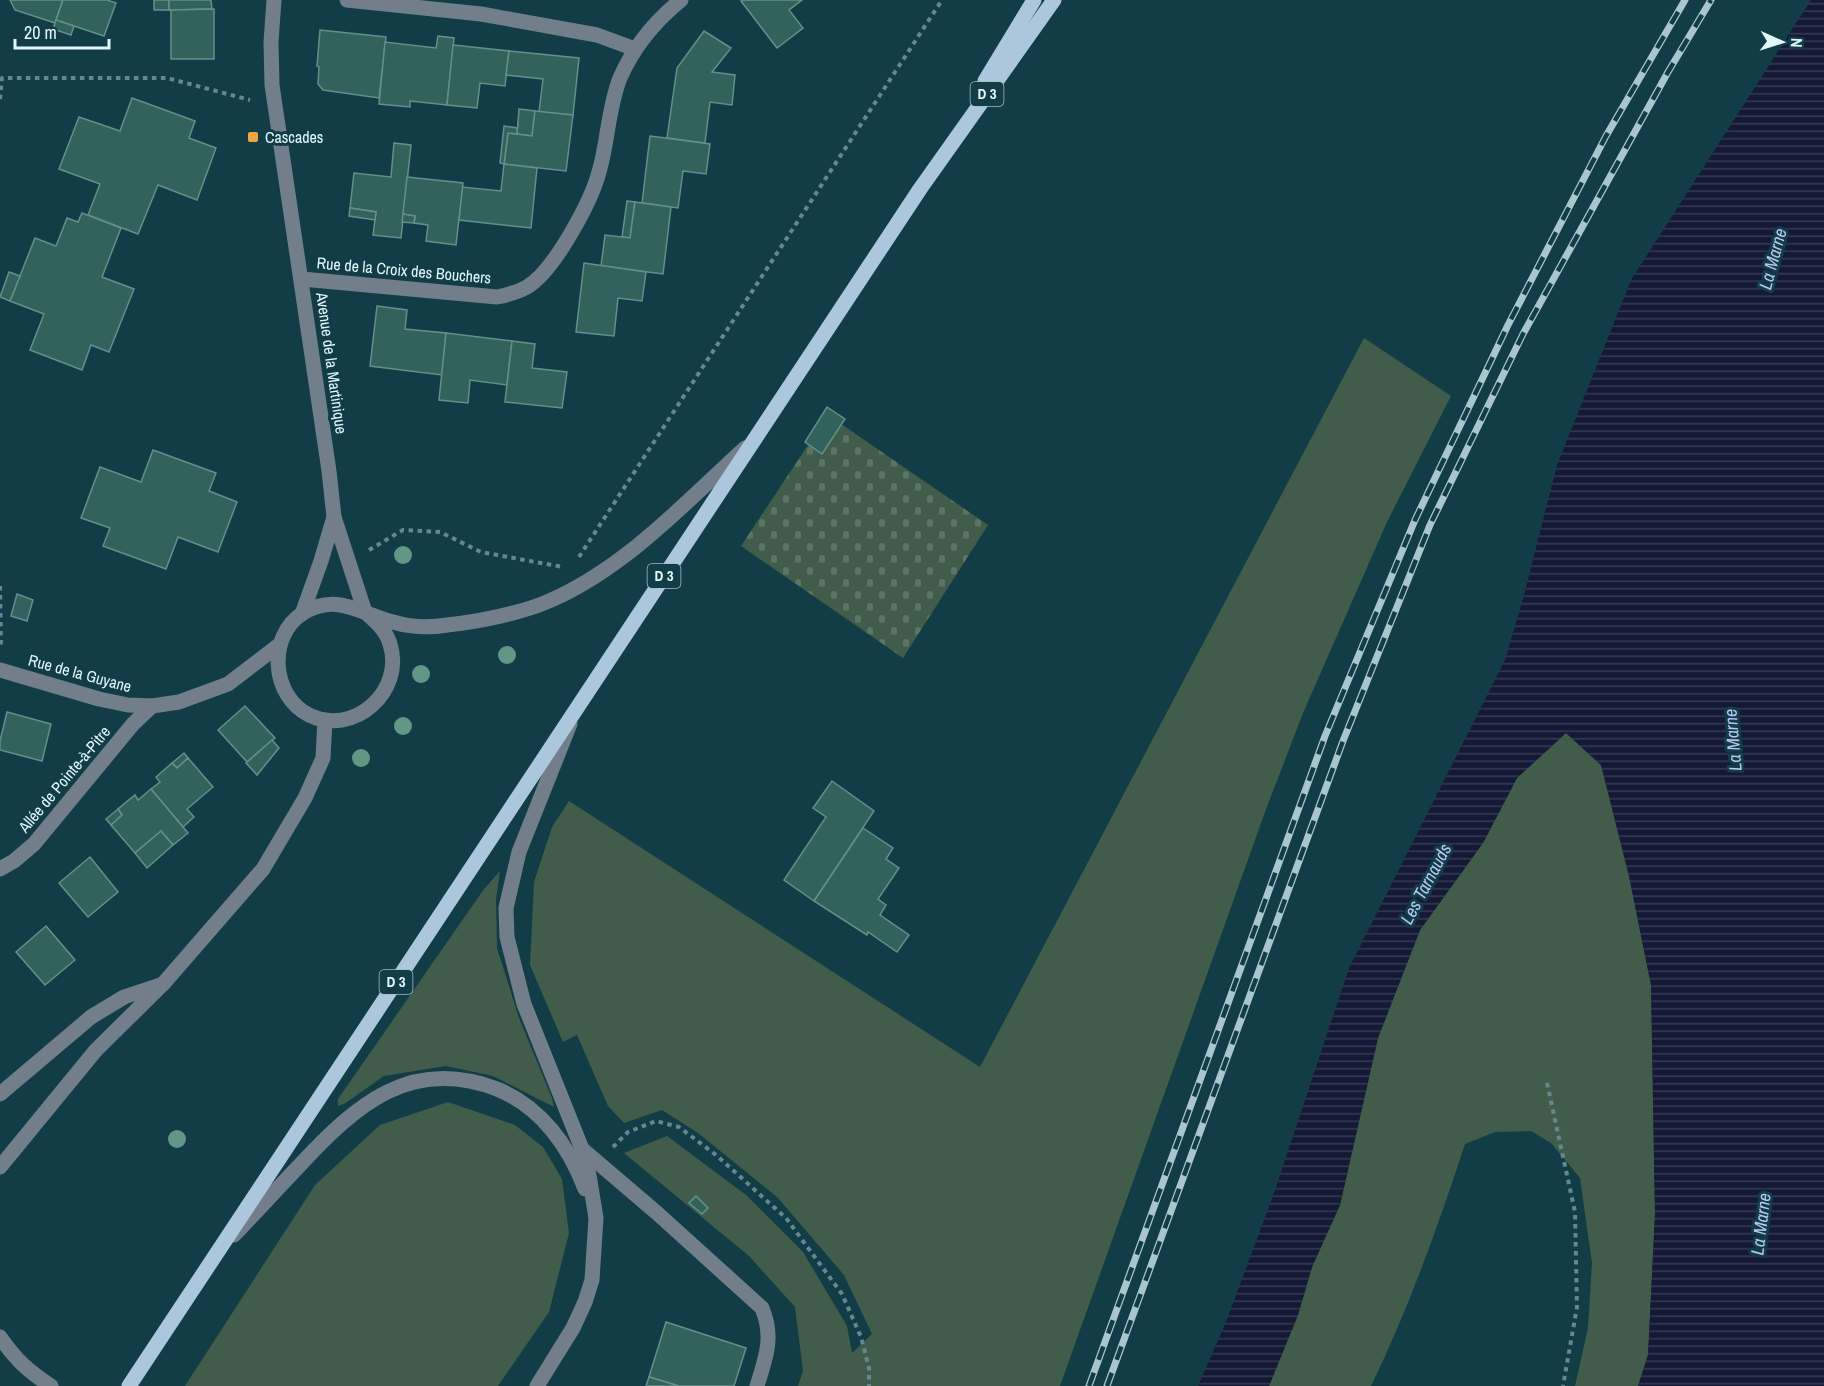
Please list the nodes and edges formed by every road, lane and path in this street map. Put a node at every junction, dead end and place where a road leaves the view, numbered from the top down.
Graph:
1 (274, 0) edge
2 (347, 0) edge
3 (681, 0) edge
4 (942, 0) edge
5 (1034, 0) edge
6 (1054, 0) edge
7 (482, 7) edge
8 (635, 48) junction
9 (1, 78) edge
10 (0, 99) edge
11 (275, 106) junction
12 (920, 189) junction
13 (302, 279) junction
14 (754, 441) junction
15 (334, 517) junction
16 (578, 559) dead end
17 (349, 562) junction
18 (571, 569) dead end
19 (0, 586) edge
20 (365, 612) junction
21 (302, 614) junction
22 (279, 645) junction
23 (1, 670) edge
24 (152, 706) junction
25 (575, 711) junction
26 (325, 720) junction
27 (0, 869) edge
28 (163, 984) junction
29 (1547, 1083) dead end
30 (0, 1095) edge
31 (582, 1149) junction
32 (598, 1162) junction
33 (0, 1167) edge
34 (596, 1218) junction
35 (217, 1252) junction
36 (0, 1337) edge
37 (51, 1386) edge
38 (129, 1386) edge
39 (537, 1386) edge
40 (757, 1386) edge
41 (869, 1386) edge
42 (1563, 1386) edge

1 - 11 street, Avenue de la Martinique
2 - 7 street
3 - 8 street, Rue de la Croix des Bouchers
4 - 16 path
5 - 12 main road, D 3
6 - 12 main road, D 3
7 - 8 street
8 - 13 street, Rue de la Croix des Bouchers
9 - 10 path
9 - 11 path
11 - 13 street, Avenue de la Martinique
12 - 14 main road, D 3
13 - 15 street, Avenue de la Martinique
14 - 20 street
14 - 25 main road, D 3
15 - 17 street, Avenue de la Martinique
15 - 21 street, Avenue de la Martinique
17 - 18 path
17 - 20 street, Avenue de la Martinique
19 - 23 path
20 - 21 street
20 - 26 street
21 - 22 street
22 - 24 street, Rue de la Guyane
22 - 26 street
23 - 24 street, Rue de la Guyane
24 - 27 street, Allée de Pointe-à-Pitre
25 - 31 street
25 - 35 main road, D 3
26 - 28 street
28 - 30 street
28 - 33 street
29 - 42 path
31 - 32 street
31 - 34 street
32 - 40 street
32 - 41 path
34 - 35 street
34 - 39 street
35 - 38 main road, D 3
36 - 37 street

